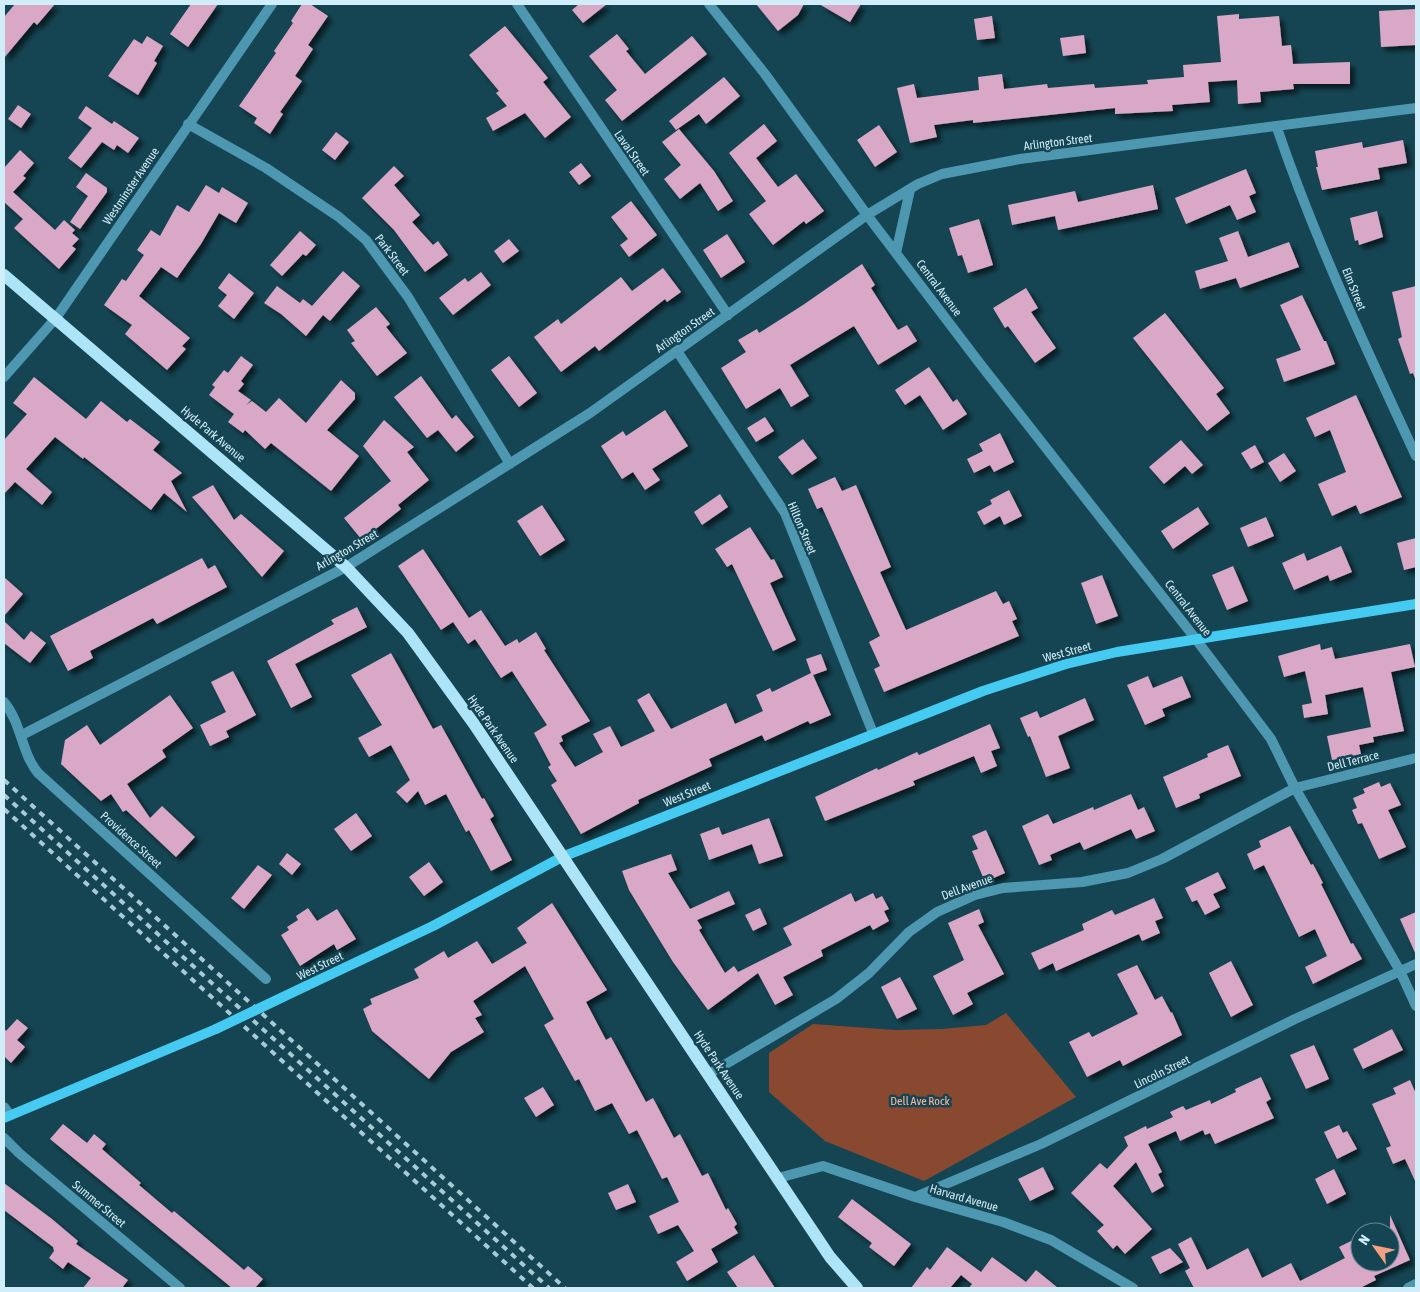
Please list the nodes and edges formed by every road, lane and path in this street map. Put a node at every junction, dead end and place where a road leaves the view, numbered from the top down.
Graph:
1 (272, 4) edge
2 (517, 4) edge
3 (709, 4) edge
4 (1416, 108) edge
5 (188, 124) junction
6 (1277, 128) junction
7 (910, 190) junction
8 (867, 215) junction
9 (896, 253) junction
10 (4, 275) edge
11 (728, 315) junction
12 (56, 318) junction
13 (677, 351) junction
14 (4, 377) edge
15 (1416, 456) edge
16 (510, 464) junction
17 (346, 567) junction
18 (1416, 604) edge
19 (1195, 638) junction
20 (4, 702) edge
21 (873, 733) junction
22 (22, 735) junction
23 (1416, 758) edge
24 (1295, 788) junction
25 (562, 857) junction
26 (1416, 964) edge
27 (1400, 971) junction
28 (266, 979) dead end
29 (1416, 1006) edge
30 (709, 1074) junction
31 (6, 1113) edge
32 (4, 1138) edge
33 (778, 1178) junction
34 (916, 1197) junction
35 (1416, 1284) edge
36 (180, 1288) edge
37 (857, 1288) edge
38 (1133, 1288) edge
39 (1408, 1288) edge

1 - 5 street, Westminster Avenue
2 - 11 street, Laval Street
3 - 8 street, Central Avenue
4 - 6 street, Arlington Street
5 - 12 street, Westminster Avenue
5 - 16 street, Park Street
6 - 7 street, Arlington Street
6 - 15 street, Elm Street
7 - 8 street, Arlington Street
7 - 9 street
8 - 9 street, Central Avenue
8 - 11 street, Arlington Street
9 - 19 street, Central Avenue
10 - 12 main road, Hyde Park Avenue
11 - 13 street, Arlington Street
12 - 14 street, Westminster Avenue
12 - 17 main road, Hyde Park Avenue
13 - 16 street, Arlington Street
13 - 21 street, Hilton Street
16 - 17 street, Arlington Street
17 - 22 street, Arlington Street
17 - 25 main road, Hyde Park Avenue
18 - 19 main road, West Street
19 - 21 main road, West Street
19 - 24 street, Central Avenue
20 - 22 street, Providence Street
21 - 25 main road, West Street
22 - 28 street, Providence Street
23 - 24 street, Dell Terrace
24 - 27 street, Central Avenue
24 - 30 street, Dell Avenue
25 - 30 main road, Hyde Park Avenue
25 - 31 main road, West Street, bridge
26 - 27 street, Lincoln Street
27 - 29 street, Central Avenue
27 - 34 street, Lincoln Street
30 - 33 main road, Hyde Park Avenue
32 - 36 street, Summer Street
33 - 34 street, Harvard Avenue
33 - 37 main road, Hyde Park Avenue
34 - 38 street, Harvard Avenue
35 - 39 street

